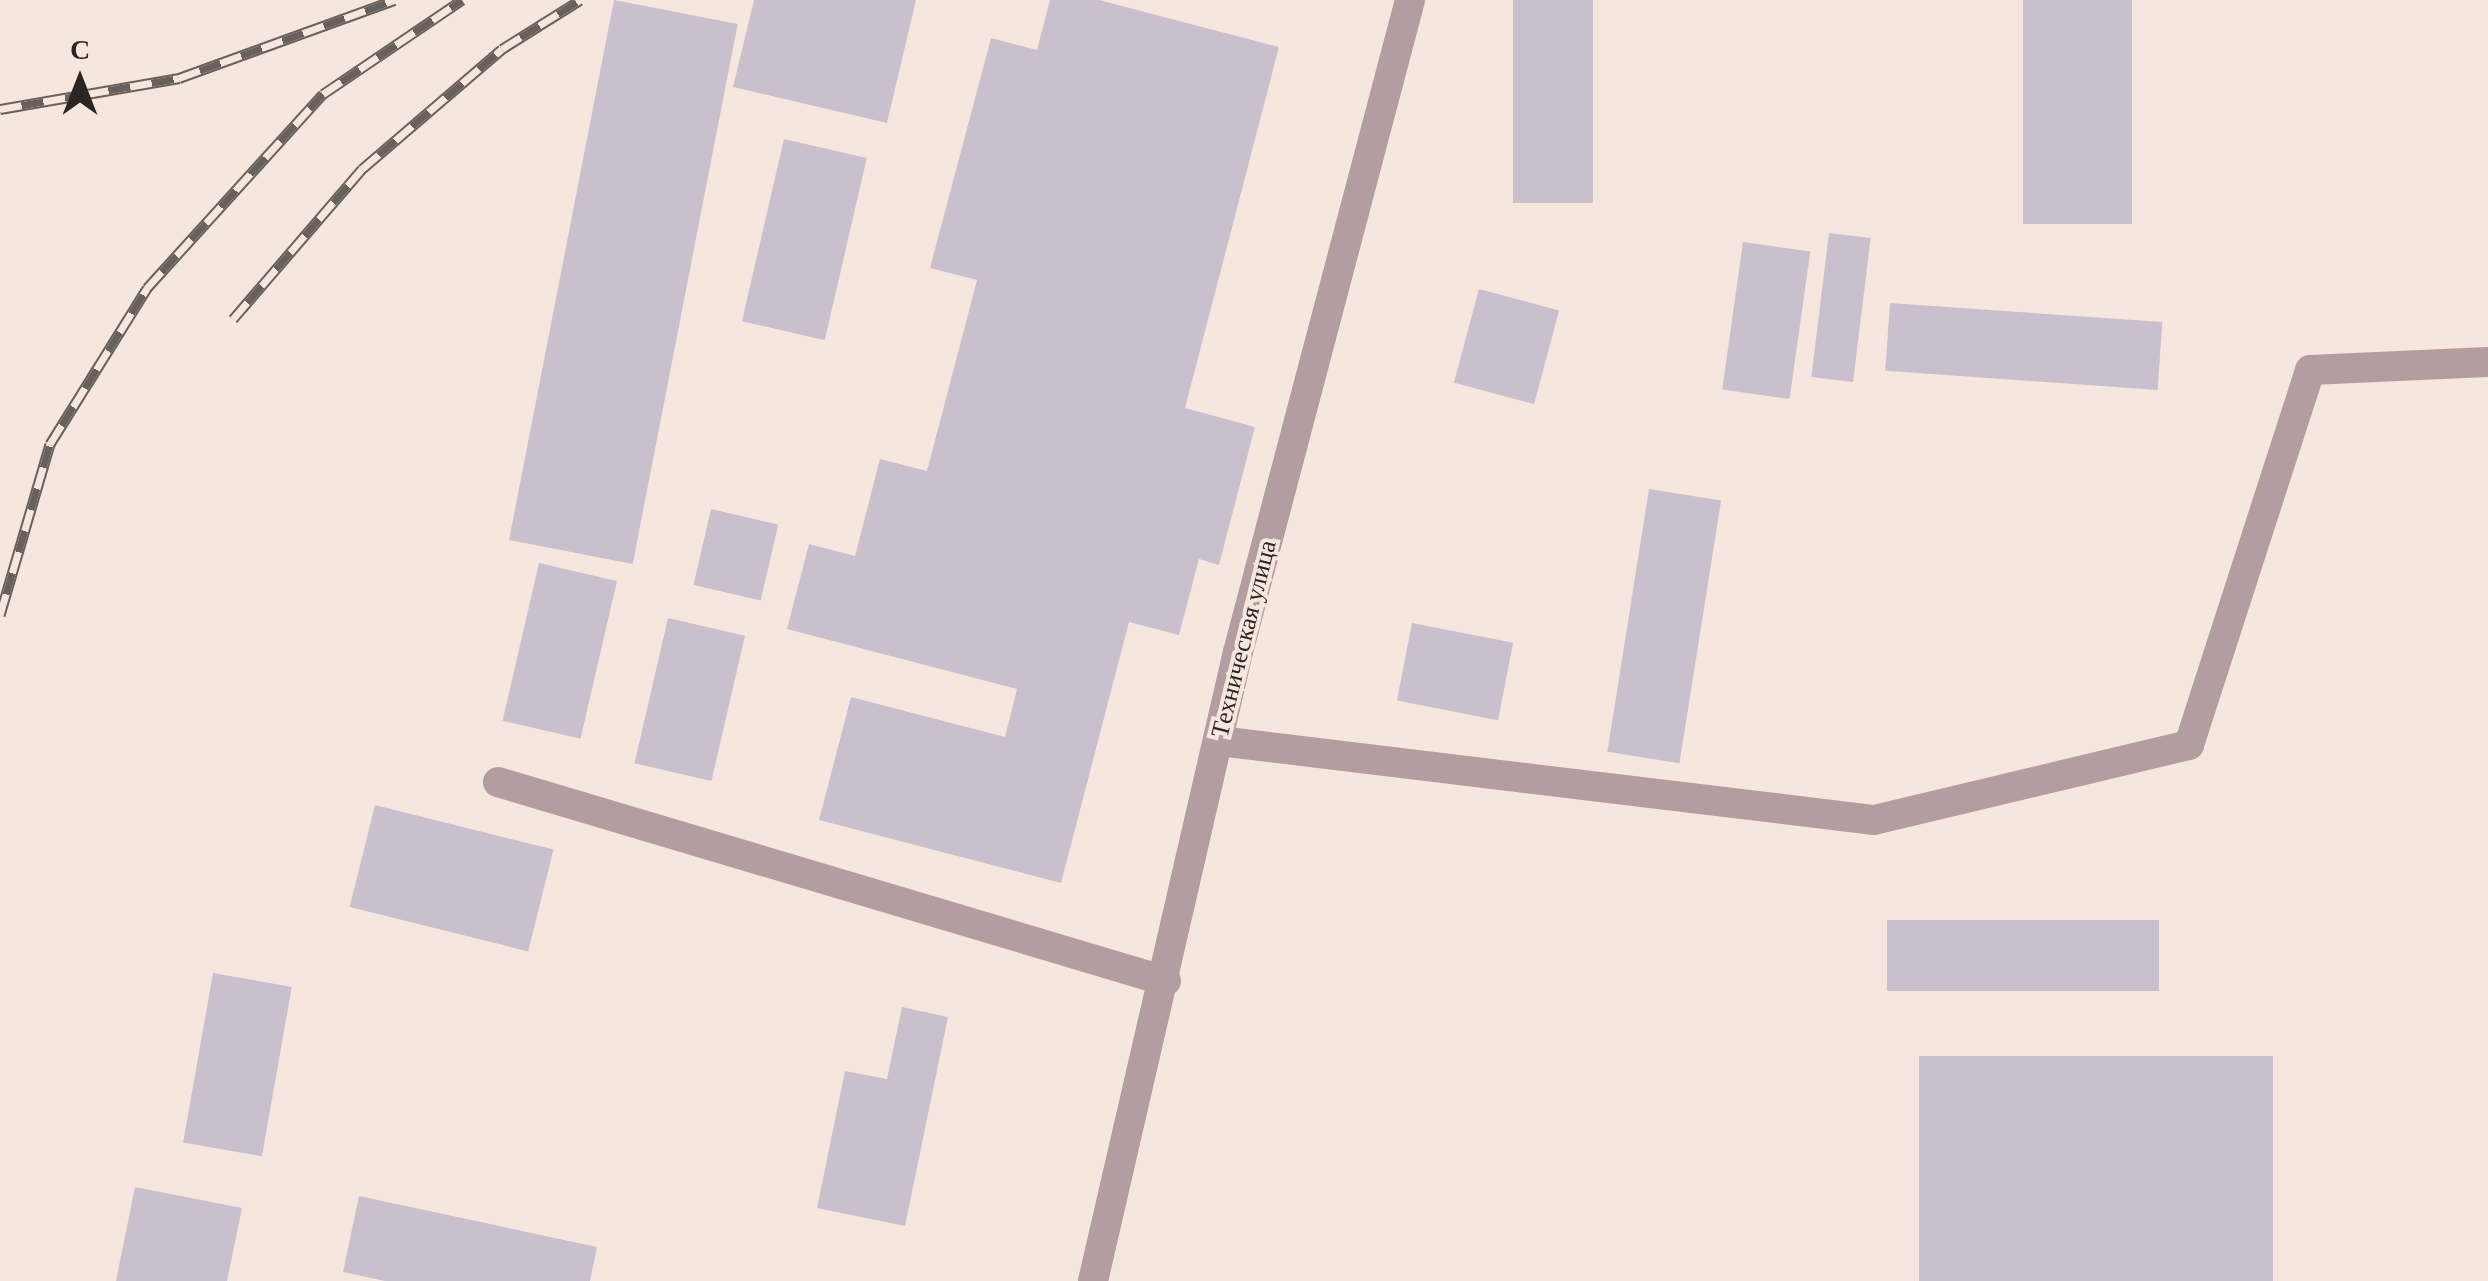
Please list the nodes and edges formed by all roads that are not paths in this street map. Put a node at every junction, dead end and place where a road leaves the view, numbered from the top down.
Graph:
1 (1410, 0) edge
2 (2488, 362) edge
3 (1219, 740) junction
4 (498, 782) dead end
5 (1166, 982) junction
6 (1094, 1281) edge

1 - 3 street, Техническая улица
2 - 3 street
3 - 5 street, Техническая улица
4 - 5 street
5 - 6 street, Техническая улица

